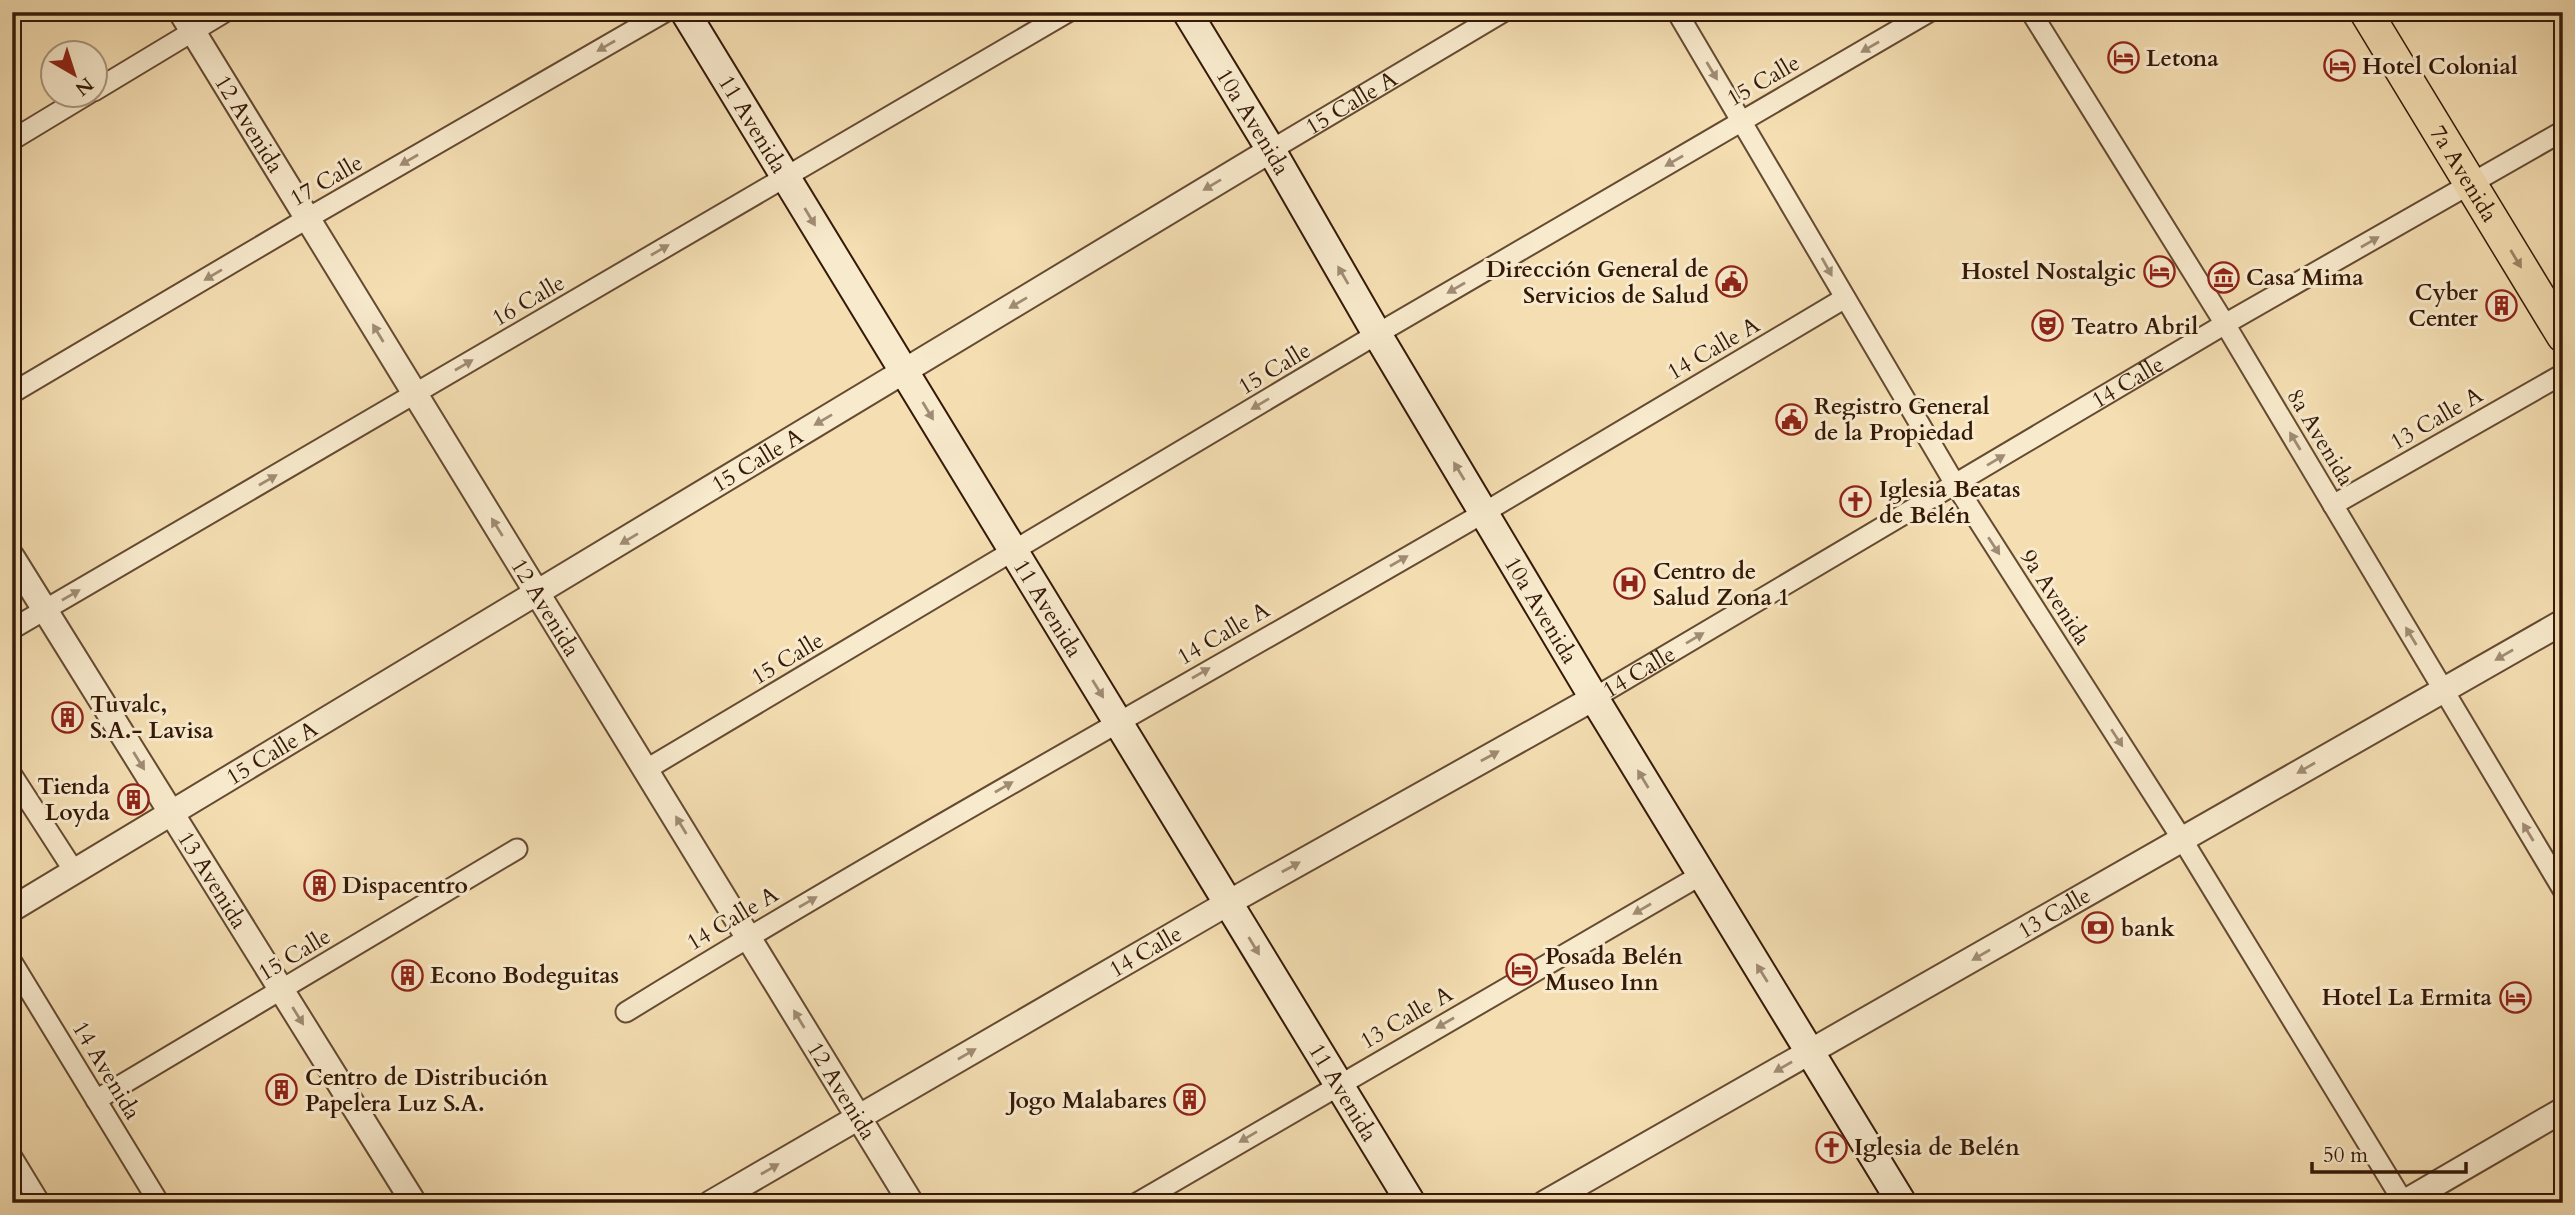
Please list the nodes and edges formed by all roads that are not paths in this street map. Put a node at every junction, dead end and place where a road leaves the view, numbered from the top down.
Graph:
1 (225, 12) edge
2 (665, 12) edge
3 (685, 12) edge
4 (1068, 12) edge
5 (1187, 12) edge
6 (1503, 12) edge
7 (1677, 12) edge
8 (1929, 12) edge
9 (2031, 12) edge
10 (2366, 12) edge
11 (187, 22) edge
12 (108, 81) edge
13 (65, 108) edge
14 (1742, 121) junction
15 (2563, 131) edge
16 (12, 141) edge
17 (1271, 150) junction
18 (785, 177) junction
19 (2470, 184) junction
20 (308, 218) junction
21 (1845, 298) junction
22 (2225, 324) junction
23 (1377, 334) junction
24 (2563, 336) edge
25 (904, 371) junction
26 (2563, 374) edge
27 (12, 393) edge
28 (415, 394) junction
29 (1955, 484) junction
30 (2333, 505) junction
31 (1484, 512) junction
32 (1014, 552) junction
33 (12, 557) edge
34 (538, 593) junction
35 (45, 610) junction
36 (2563, 622) edge
37 (12, 629) edge
38 (2444, 690) junction
39 (1594, 698) junction
40 (1117, 721) junction
41 (647, 769) junction
42 (12, 775) edge
43 (171, 813) junction
44 (2182, 839) junction
45 (517, 849) dead end
46 (74, 871) junction
47 (1701, 875) junction
48 (2563, 890) edge
49 (1228, 903) junction
50 (12, 909) edge
51 (749, 936) junction
52 (12, 962) edge
53 (281, 990) junction
54 (626, 1012) dead end
55 (1811, 1052) junction
56 (1339, 1083) junction
57 (96, 1100) junction
58 (2563, 1110) edge
59 (859, 1117) junction
60 (12, 1157) edge
61 (40, 1203) edge
62 (159, 1203) edge
63 (414, 1203) edge
64 (711, 1203) edge
65 (911, 1203) edge
66 (1137, 1203) edge
67 (1411, 1203) edge
68 (1545, 1203) edge
69 (1902, 1203) edge
70 (2404, 1203) edge

1 - 11 street
2 -> 20 street, 17 Calle
3 - 18 main road, 11 Avenida
4 - 18 street, 16 Calle
5 - 17 main road, 10a Avenida
6 - 17 street, 15 Calle A
7 -> 14 street, 9a Avenida
8 -> 14 street, 15 Calle
9 - 22 street, 8a Avenida
10 - 19 main road, 7a Avenida
11 - 12 street
11 - 20 street, 12 Avenida
13 - 16 street
14 -> 21 street, 9a Avenida
14 -> 23 street, 15 Calle
15 - 19 street, 14 Calle
23 -> 17 main road, 10a Avenida
17 -> 25 street, 15 Calle A
18 -> 25 main road, 11 Avenida
28 -> 18 street, 16 Calle
22 -> 19 street, 14 Calle
19 -> 24 main road, 7a Avenida
20 -> 27 street, 17 Calle
28 -> 20 street, 12 Avenida
21 - 29 street, 9a Avenida
21 - 31 street, 14 Calle A
29 -> 22 street, 14 Calle
30 -> 22 street, 8a Avenida
31 -> 23 main road, 10a Avenida
23 -> 32 street, 15 Calle
25 -> 32 main road, 11 Avenida
25 -> 34 street, 15 Calle A
26 - 30 street, 13 Calle A
34 -> 28 street, 12 Avenida
35 -> 28 street, 16 Calle
39 -> 29 street, 14 Calle
29 -> 44 street, 9a Avenida
38 -> 30 street, 8a Avenida
31 - 39 main road, 10a Avenida
40 -> 31 street, 14 Calle A
32 -> 40 main road, 11 Avenida
32 - 41 street, 15 Calle
33 - 35 street, 13 Avenida
34 - 41 street, 12 Avenida
34 - 43 street, 15 Calle A
35 - 37 street, 16 Calle
35 -> 43 street, 13 Avenida
36 -> 38 street, 13 Calle
38 -> 44 street, 13 Calle
48 -> 38 street, 8a Avenida
47 -> 39 main road, 10a Avenida
49 -> 39 street, 14 Calle
40 - 49 main road, 11 Avenida
51 -> 40 street, 14 Calle A
51 -> 41 street, 12 Avenida
42 - 46 street
43 - 46 street, 15 Calle A
43 - 53 street, 13 Avenida
44 -> 55 street, 13 Calle
44 - 70 street, 9a Avenida
45 - 53 street, 15 Calle
46 - 50 street, 15 Calle A
55 -> 47 main road, 10a Avenida
47 -> 56 street, 13 Calle A
49 -> 56 main road, 11 Avenida
59 -> 49 street, 14 Calle
51 - 54 street, 14 Calle A
59 -> 51 street, 12 Avenida
52 - 57 street, 14 Avenida
53 - 57 street, 15 Calle
53 -> 63 street, 13 Avenida
55 -> 68 street, 13 Calle
55 - 69 main road, 10a Avenida
56 -> 66 street, 13 Calle A
56 - 67 main road, 11 Avenida
57 - 62 street, 14 Avenida
58 - 70 street
64 -> 59 street, 14 Calle
59 - 65 street, 12 Avenida
60 - 61 street

